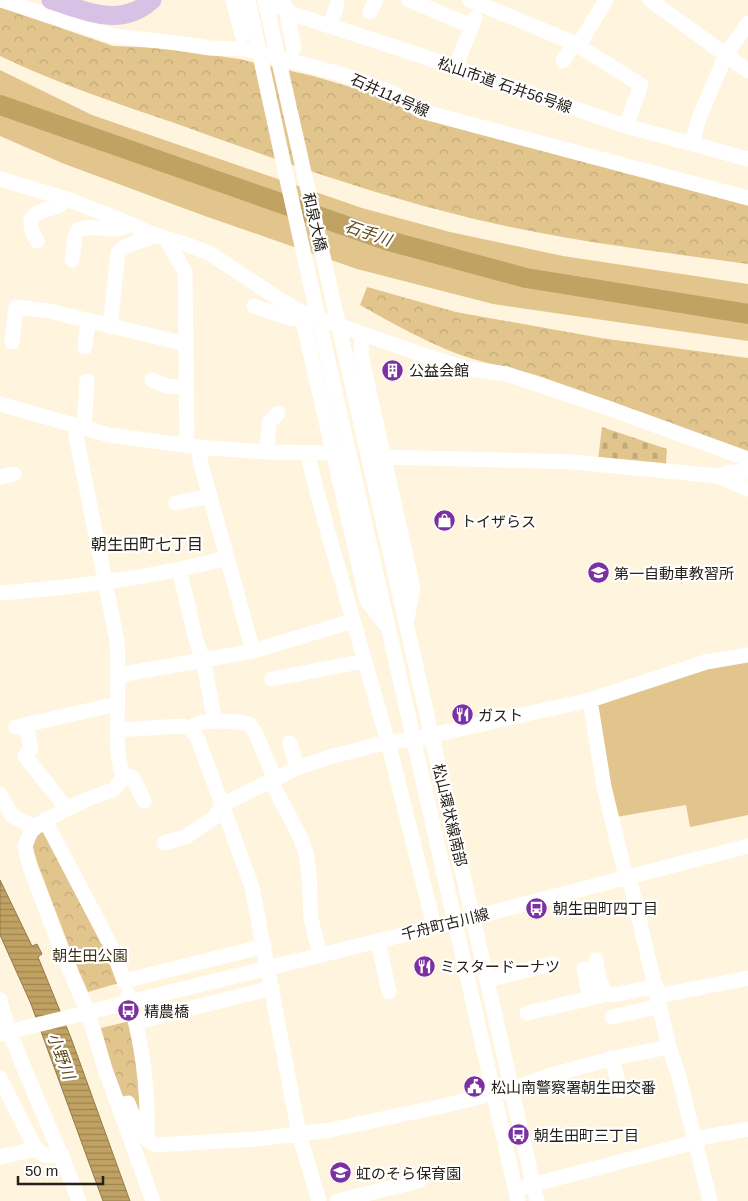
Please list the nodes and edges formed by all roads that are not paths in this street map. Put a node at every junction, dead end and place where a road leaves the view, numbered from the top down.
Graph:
1 (1, 0) edge
2 (51, 0) edge
3 (152, 0) edge
4 (233, 0) edge
5 (242, 0) edge
6 (248, 0) edge
7 (409, 0) edge
8 (606, 0) edge
9 (650, 0) edge
10 (476, 2) edge
11 (266, 3) edge
12 (337, 5) dead end
13 (285, 6) edge
14 (748, 22) edge
15 (330, 25) junction
16 (472, 26) junction
17 (249, 37) junction
18 (576, 44) junction
19 (294, 48) dead end
20 (726, 56) junction
21 (563, 61) dead end
22 (455, 68) junction
23 (748, 71) edge
24 (626, 126) junction
25 (692, 143) junction
26 (748, 159) edge
27 (0, 179) edge
28 (748, 198) edge
29 (66, 199) junction
30 (130, 224) junction
31 (160, 237) junction
32 (38, 241) dead end
33 (209, 253) junction
34 (72, 260) dead end
35 (185, 272) junction
36 (254, 306) dead end
37 (299, 311) junction
38 (88, 322) junction
39 (110, 326) junction
40 (362, 334) junction
41 (307, 338) junction
42 (12, 342) edge
43 (186, 344) junction
44 (85, 347) dead end
45 (360, 355) junction
46 (152, 380) dead end
47 (87, 381) dead end
48 (186, 388) junction
49 (0, 404) edge
50 (278, 413) dead end
51 (80, 427) junction
52 (362, 429) joint
53 (344, 432) joint
54 (193, 446) junction
55 (267, 452) junction
56 (307, 453) junction
57 (334, 453) junction
58 (384, 457) junction
59 (748, 459) edge
60 (748, 472) edge
61 (718, 476) junction
62 (748, 489) edge
63 (210, 496) junction
64 (176, 503) dead end
65 (227, 558) junction
66 (179, 569) junction
67 (106, 582) junction
68 (0, 593) edge
69 (353, 621) junction
70 (406, 622) junction
71 (388, 628) junction
72 (253, 650) junction
73 (748, 655) edge
74 (203, 660) junction
75 (364, 661) junction
76 (119, 675) junction
77 (272, 679) dead end
78 (590, 700) junction
79 (117, 704) junction
80 (215, 721) junction
81 (190, 728) junction
82 (118, 730) junction
83 (432, 735) junction
84 (414, 739) junction
85 (388, 742) junction
86 (290, 743) dead end
87 (298, 768) junction
88 (123, 778) junction
89 (273, 780) junction
90 (0, 794) edge
91 (144, 801) dead end
92 (222, 805) junction
93 (67, 809) junction
94 (40, 824) junction
95 (164, 843) dead end
96 (748, 846) edge
97 (628, 877) junction
98 (473, 917) junction
99 (454, 922) junction
100 (434, 926) junction
101 (378, 941) junction
102 (264, 945) junction
103 (320, 955) junction
104 (552, 964) dead end
105 (268, 968) junction
106 (748, 978) edge
107 (487, 980) junction
108 (124, 981) junction
109 (272, 988) junction
110 (389, 992) dead end
111 (608, 994) junction
112 (658, 996) junction
113 (590, 998) junction
114 (0, 1000) edge
115 (89, 1013) junction
116 (527, 1013) dead end
117 (612, 1017) dead end
118 (136, 1022) junction
119 (11, 1032) edge
120 (669, 1047) junction
121 (612, 1058) junction
122 (0, 1078) edge
123 (512, 1089) junction
124 (620, 1091) dead end
125 (494, 1093) junction
126 (118, 1104) junction
127 (748, 1129) edge
128 (299, 1134) junction
129 (147, 1139) junction
130 (694, 1141) junction
131 (36, 1149) junction
132 (62, 1154) junction
133 (0, 1157) edge
134 (419, 1181) dead end
135 (533, 1185) junction
136 (516, 1195) edge
137 (75, 1200) edge
138 (153, 1201) edge
139 (319, 1201) edge
140 (337, 1201) edge
141 (537, 1201) edge
142 (710, 1201) edge

1 - 28 street, 石井114号線
2 - 3 main road
4 - 17 street
5 - 17 street, 和泉大橋
6 - 17 street, 和泉大橋
7 - 16 street
8 - 18 street
9 - 20 street
10 - 16 street
10 - 18 street
11 - 13 street, 松山市道 石井56号線
11 - 52 street, 和泉大橋
12 - 15 street
13 - 15 street, 松山市道 石井56号線
13 - 19 street
14 - 20 street
15 - 22 street, 松山市道 石井56号線
16 - 22 street
17 - 53 street, 和泉大橋
18 - 21 street
18 - 24 street
20 - 23 street
20 - 25 street
22 - 24 street, 松山市道 石井56号線
24 - 25 street, 松山市道 石井56号線
25 - 26 street, 松山市道 石井56号線
27 - 29 street
29 - 30 street
29 - 32 street
30 - 31 street
30 - 34 street
31 - 33 street
31 - 35 street
31 - 39 street
33 - 35 street
33 - 37 street
35 - 43 street
36 - 37 street
37 - 40 street
37 - 41 street
38 - 39 street
38 - 42 street
38 - 44 street
39 - 43 street
40 - 45 street
40 - 59 street
41 - 45 street
41 - 57 street
43 - 48 street
45 - 58 street
46 - 48 street
47 - 51 street
48 - 54 street
49 - 51 street
50 - 55 street
51 - 54 street
51 - 67 street
52 - 70 street, 松山環状線南部
53 - 71 street, 松山環状線南部
54 - 55 street
54 - 63 street
55 - 56 street
56 - 57 street
56 - 69 street
57 - 71 street
58 - 61 street
58 - 70 street
60 - 61 street
61 - 62 street
63 - 64 street
63 - 65 street
65 - 66 street
65 - 72 street
66 - 67 street
66 - 74 street
67 - 68 street
67 - 76 street
69 - 72 street
69 - 75 street
70 - 83 street, 松山環状線南部
71 - 84 street, 松山環状線南部
72 - 74 street
73 - 78 street
74 - 76 street
74 - 80 street
75 - 77 street
75 - 85 street
76 - 79 street
78 - 83 street
78 - 97 street
79 - 82 street
79 - 93 street
80 - 81 street
80 - 89 street
81 - 82 street
81 - 92 street
82 - 88 street
83 - 84 street
83 - 98 street, 松山環状線南部
84 - 85 street
84 - 99 street, 松山環状線南部
85 - 87 street
85 - 100 street
86 - 87 street
87 - 89 street
88 - 91 street
88 - 93 street
89 - 92 street
89 - 103 street
90 - 94 street
92 - 95 street
92 - 102 street
93 - 94 street
94 - 108 street
94 - 115 street
96 - 97 street, 千舟町古川線
97 - 98 street, 千舟町古川線
97 - 112 street
98 - 99 street, 千舟町古川線
98 - 107 street, 松山環状線南部
99 - 100 street, 千舟町古川線
99 - 125 street, 松山環状線南部
100 - 101 street, 千舟町古川線
101 - 103 street, 千舟町古川線
101 - 110 street
102 - 105 street
102 - 108 street
103 - 105 street, 千舟町古川線
104 - 107 street
105 - 109 street
105 - 115 street, 千舟町古川線
106 - 112 street
107 - 123 street, 松山環状線南部
108 - 118 street
109 - 118 street
109 - 128 street
111 - 112 street
111 - 113 street
111 - 113 street
112 - 117 street
112 - 120 street
113 - 116 street
114 - 119 street
115 - 119 street
115 - 126 street
118 - 129 street
119 - 132 street
120 - 121 street
120 - 130 street
121 - 123 street
121 - 124 street
122 - 131 street
123 - 125 street
123 - 135 street, 松山環状線南部
125 - 128 street
125 - 136 street, 松山環状線南部
126 - 129 street
126 - 138 street
127 - 130 street
128 - 129 street
128 - 139 street
130 - 135 street
130 - 142 street
131 - 132 street
131 - 133 street
132 - 137 street
134 - 140 street
135 - 136 street
135 - 141 street, 松山環状線南部

